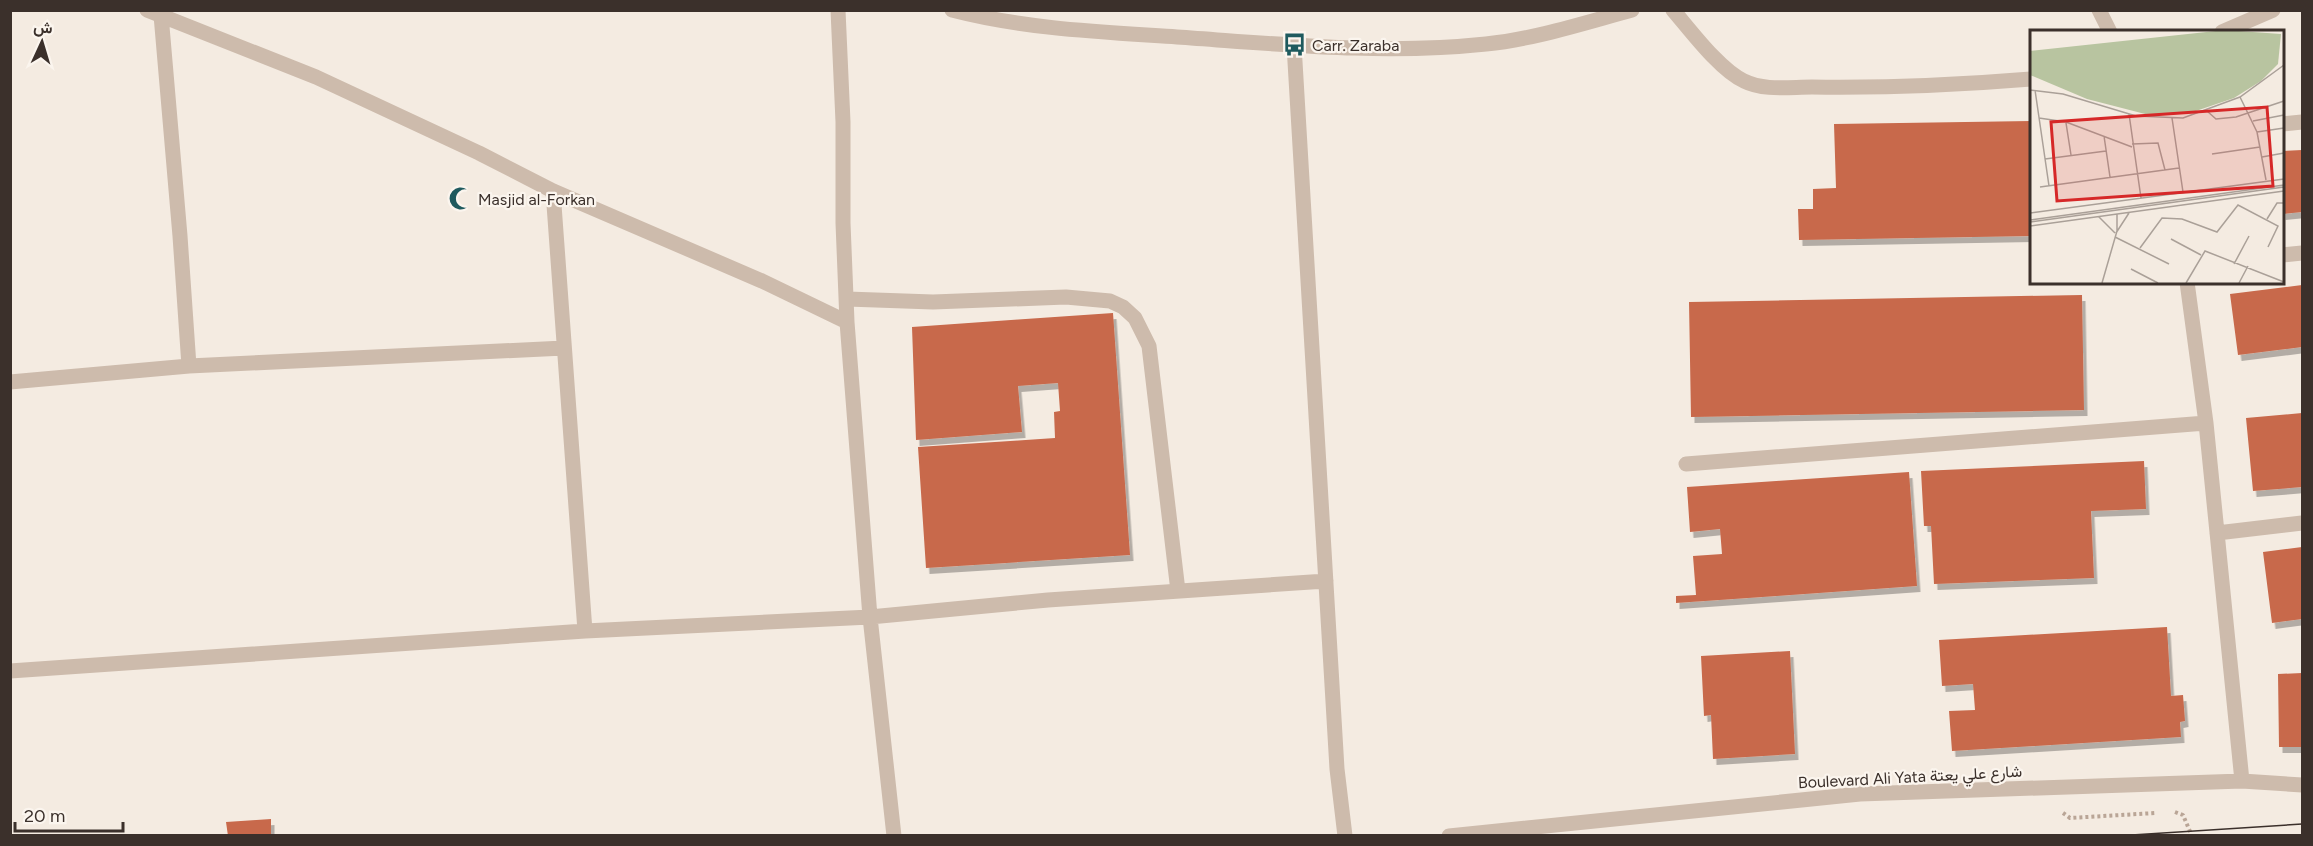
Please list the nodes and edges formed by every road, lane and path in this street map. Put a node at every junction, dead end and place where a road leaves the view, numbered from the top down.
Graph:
1 (838, 10) edge
2 (952, 10) edge
3 (1632, 10) edge
4 (1673, 10) edge
5 (2099, 10) edge
6 (2273, 10) edge
7 (154, 13) edge
8 (2109, 30) edge
9 (2228, 30) edge
10 (1294, 45) junction
11 (2030, 79) edge
12 (2302, 122) edge
13 (2283, 124) edge
14 (553, 191) junction
15 (2302, 253) edge
16 (2283, 255) edge
17 (2187, 284) edge
18 (847, 299) junction
19 (847, 322) junction
20 (564, 348) junction
21 (189, 366) junction
22 (10, 382) edge
23 (2206, 423) junction
24 (1686, 464) dead end
25 (2302, 523) edge
26 (2217, 534) junction
27 (1326, 581) junction
28 (1178, 591) junction
29 (870, 617) junction
30 (585, 631) junction
31 (10, 671) edge
32 (2242, 781) junction
33 (2302, 785) edge
34 (894, 836) edge
35 (1346, 836) edge
36 (1449, 836) edge

1 - 18 street
2 - 10 street
3 - 10 street
4 - 11 street
5 - 8 street
6 - 9 street
7 - 14 street
7 - 21 street
10 - 27 street
12 - 13 street
14 - 19 street
14 - 20 street
15 - 16 street
17 - 23 street
18 - 19 street
18 - 28 street
19 - 29 street
20 - 21 street
20 - 30 street
21 - 22 street
23 - 24 street
23 - 26 street
25 - 26 street
26 - 32 street
27 - 28 street
27 - 35 street
28 - 29 street
29 - 30 street
29 - 34 street
30 - 31 street
32 - 33 street, Boulevard Ali Yata شارع علي يعتة
32 - 36 street, Boulevard Ali Yata شارع علي يعتة

